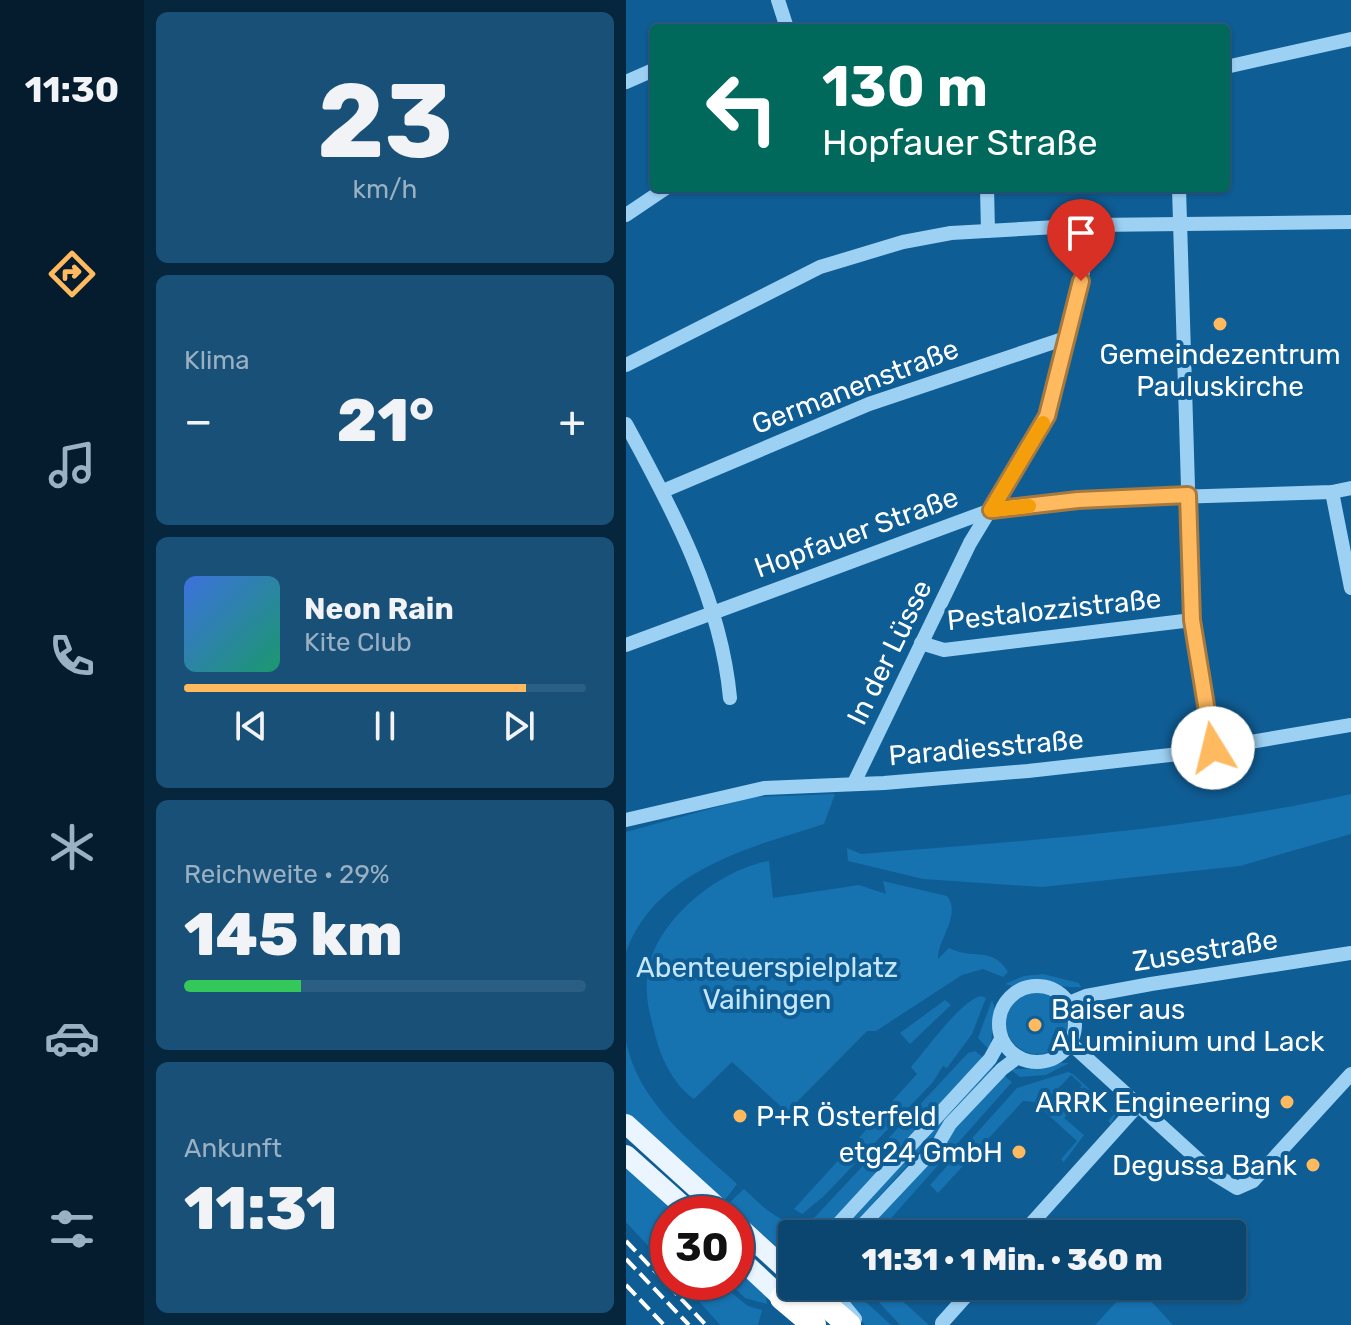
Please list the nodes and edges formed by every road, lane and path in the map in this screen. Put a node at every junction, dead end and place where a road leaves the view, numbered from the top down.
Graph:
1 (778, 0) edge
2 (786, 24) edge
3 (1351, 39) edge
4 (1230, 66) edge
5 (650, 75) edge
6 (626, 82) edge
7 (660, 192) edge
8 (987, 192) edge
9 (1179, 192) edge
10 (626, 215) edge
11 (1351, 222) edge
12 (1093, 225) junction
13 (1181, 226) junction
14 (988, 231) junction
15 (1069, 337) junction
16 (626, 365) edge
17 (626, 424) edge
18 (1351, 488) edge
19 (663, 491) junction
20 (1332, 492) junction
21 (1188, 495) junction
22 (991, 510) junction
23 (950, 527) junction
24 (970, 543) junction
25 (1351, 588) edge
26 (714, 612) junction
27 (1192, 620) junction
28 (921, 643) junction
29 (626, 645) edge
30 (730, 698) dead end
31 (1351, 725) edge
32 (1213, 748) junction
33 (854, 783) junction
34 (626, 820) edge
35 (1351, 953) edge
36 (1069, 1003) junction
37 (1001, 1039) junction
38 (1070, 1043) junction
39 (1018, 1057) junction
40 (1351, 1074) edge
41 (1138, 1105) junction
42 (626, 1124) edge
43 (626, 1155) edge
44 (672, 1196) edge
45 (705, 1196) edge
46 (842, 1220) edge
47 (868, 1220) edge
48 (1035, 1220) edge
49 (754, 1240) edge
50 (778, 1262) edge
51 (754, 1266) edge
52 (778, 1280) edge
53 (801, 1300) edge
54 (811, 1300) edge
55 (843, 1300) edge
56 (963, 1300) edge
57 (942, 1323) dead end
58 (814, 1325) edge
59 (849, 1325) edge
60 (860, 1325) edge

1 - 2 street
3 - 4 street
5 - 6 street
7 - 10 street
8 - 14 street
9 - 13 street
11 - 13 street
12 - 13 street
12 - 14 street
12 - 15 street, In der Lüsse
13 - 21 street
14 - 16 street
15 - 19 street, Germanenstraße
15 - 22 street, In der Lüsse
17 - 19 street
18 - 20 street, Hopfauer Straße
19 - 26 street
20 - 21 street, Hopfauer Straße
20 - 25 street
21 - 22 street, Hopfauer Straße
21 - 27 street
22 - 23 street, Hopfauer Straße
22 - 24 street, In der Lüsse
23 - 24 street
23 - 26 street, Hopfauer Straße
24 - 28 street, In der Lüsse
26 - 29 street, Hopfauer Straße
26 - 30 street
27 - 28 street, Pestalozzistraße
27 - 32 street
28 - 33 street, In der Lüsse
31 - 32 street, Paradiesstraße
32 - 33 street, Paradiesstraße
33 - 34 street, Paradiesstraße
35 - 36 street, Zusestraße
36 - 37 street
36 - 38 street
37 - 39 street
37 - 46 street
38 - 39 street
38 - 41 street
39 - 47 street
40 - 41 street
41 - 48 street
42 - 45 main road
43 - 44 main road
49 - 50 main road
51 - 52 main road
53 - 58 highway
54 - 59 highway
55 - 60 street
56 - 57 street

